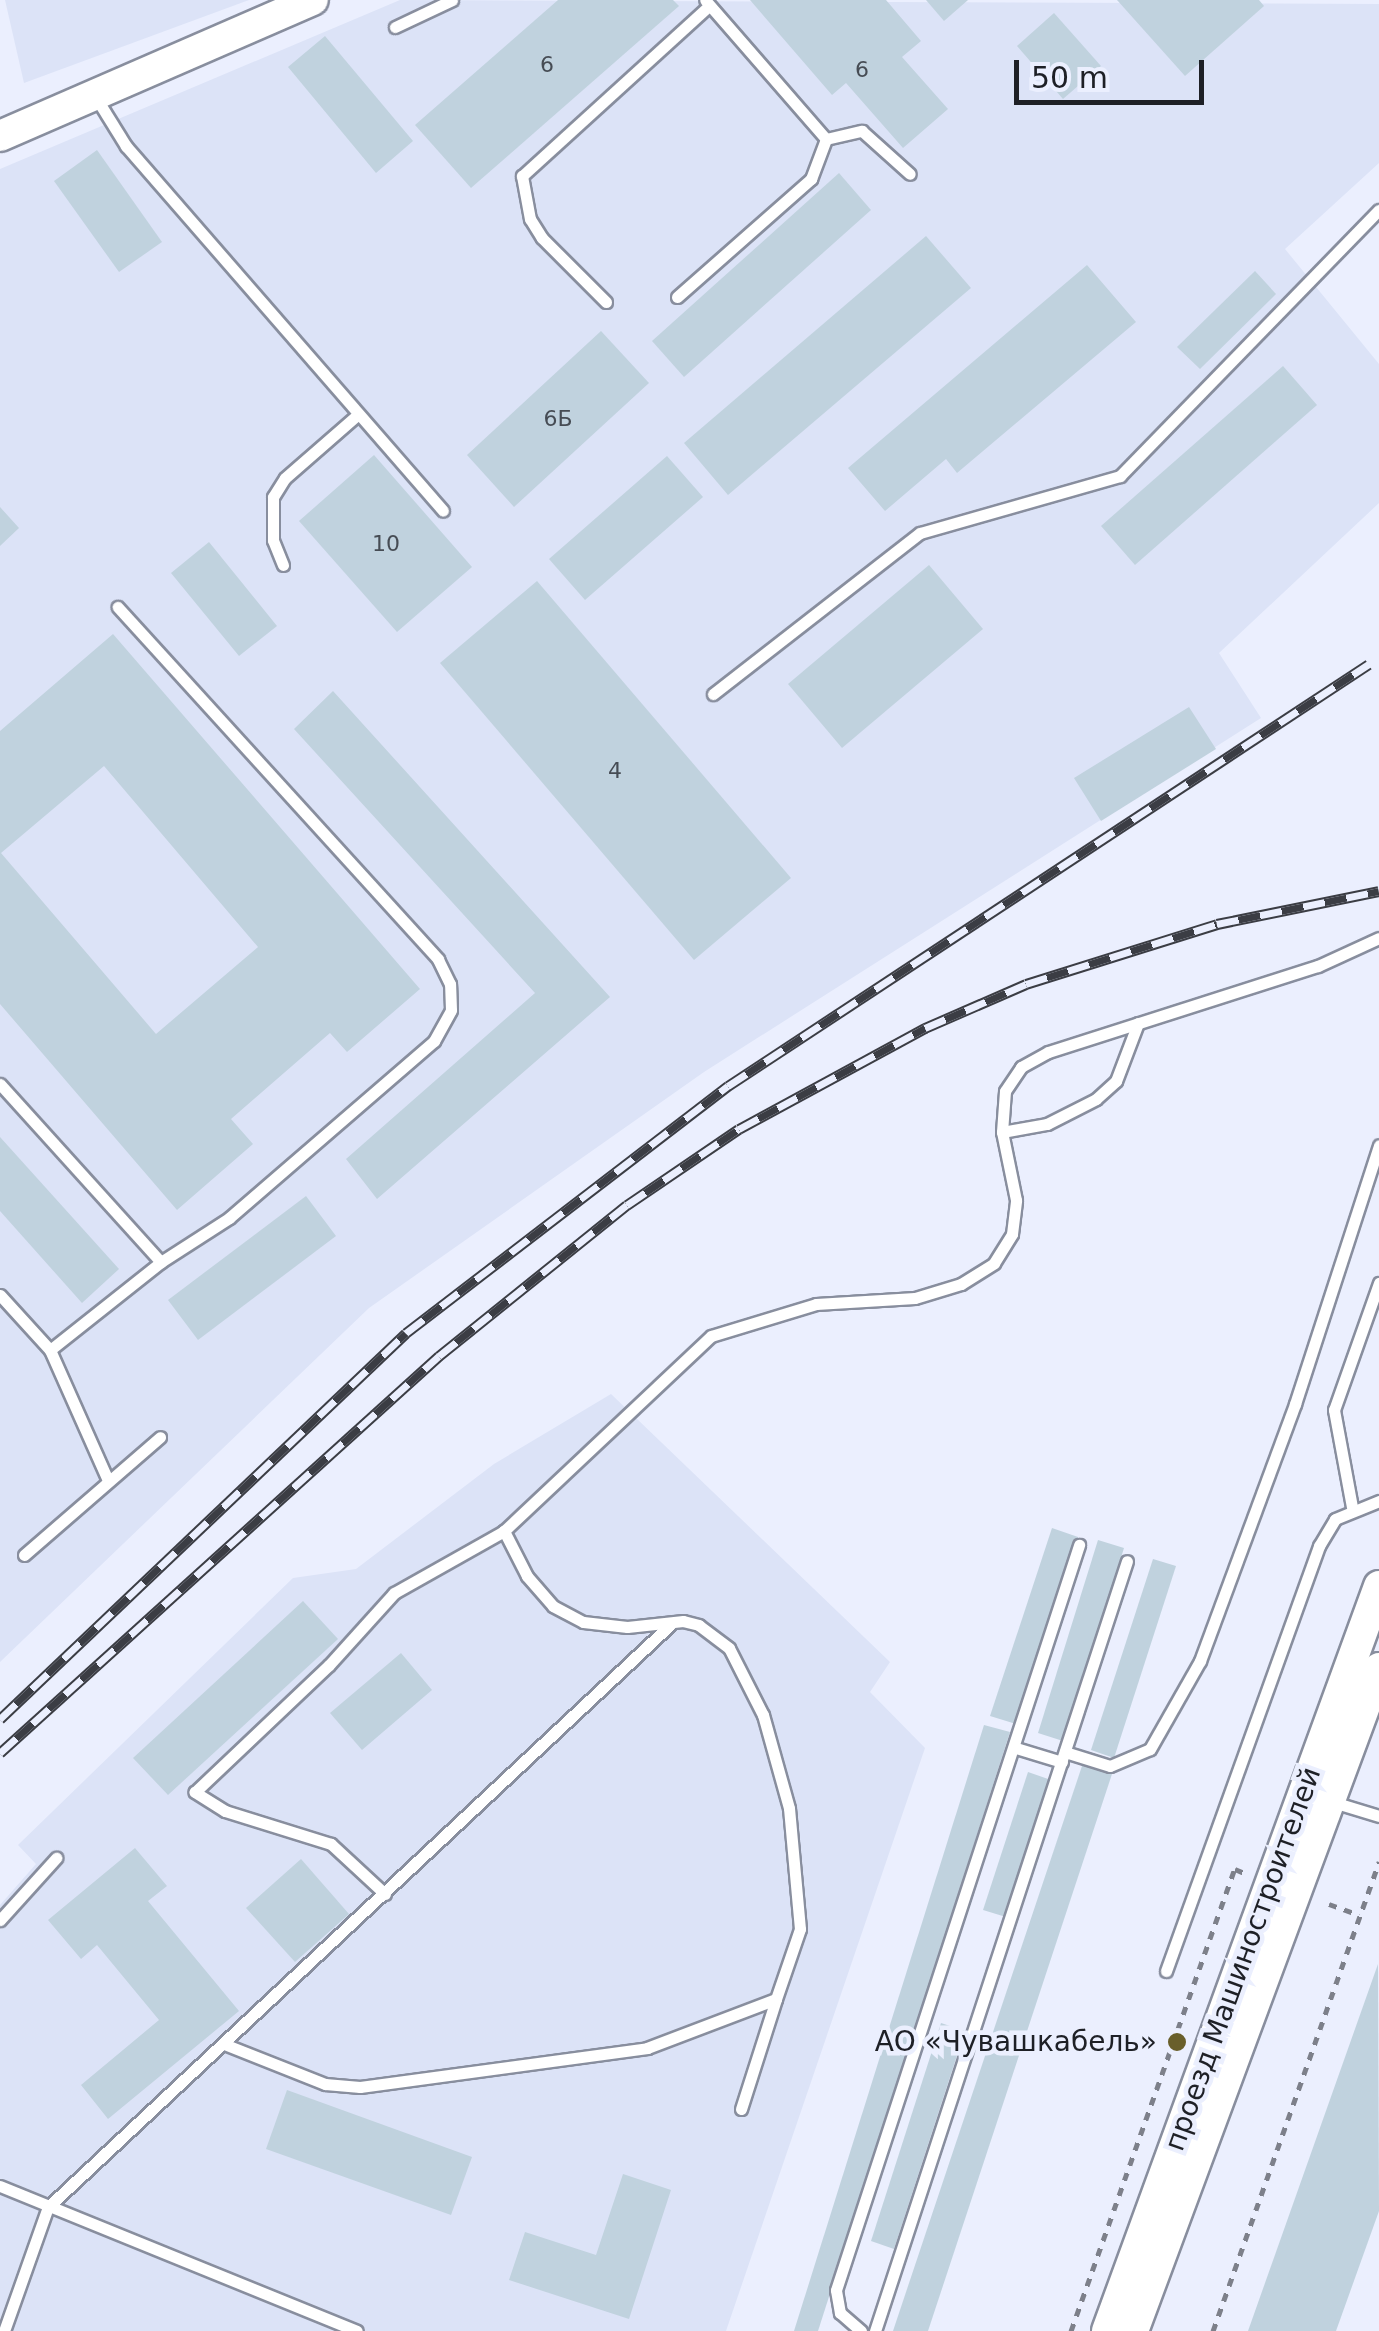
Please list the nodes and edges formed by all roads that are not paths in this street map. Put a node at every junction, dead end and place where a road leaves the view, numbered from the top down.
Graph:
1 (312, 0) edge
2 (452, 0) edge
3 (707, 3) edge
4 (395, 26) dead end
5 (95, 96) junction
6 (0, 136) edge
7 (826, 139) junction
8 (910, 174) dead end
9 (1379, 210) edge
10 (677, 297) dead end
11 (606, 302) dead end
12 (355, 417) junction
13 (444, 511) dead end
14 (284, 565) dead end
15 (118, 607) dead end
16 (713, 694) dead end
17 (1379, 938) edge
18 (1138, 1023) junction
19 (0, 1084) edge
20 (1002, 1132) junction
21 (1379, 1145) edge
22 (161, 1262) junction
23 (1379, 1283) edge
24 (0, 1295) edge
25 (50, 1350) junction
26 (160, 1437) dead end
27 (107, 1478) junction
28 (1379, 1501) edge
29 (1352, 1507) junction
30 (504, 1530) junction
31 (1078, 1545) dead end
32 (24, 1555) dead end
33 (1127, 1561) dead end
34 (1379, 1586) edge
35 (670, 1625) junction
36 (1379, 1668) edge
37 (1016, 1748) junction
38 (1063, 1757) junction
39 (1317, 1797) junction
40 (1379, 1816) edge
41 (56, 1858) dead end
42 (385, 1894) junction
43 (0, 1920) edge
44 (1166, 1971) dead end
45 (776, 1999) junction
46 (224, 2044) junction
47 (740, 2109) dead end
48 (0, 2186) edge
49 (48, 2207) junction
50 (4, 2331) edge
51 (357, 2331) edge
52 (861, 2331) edge
53 (875, 2331) edge
54 (1107, 2331) edge
55 (1133, 2331) edge

1 - 5 main road
2 - 4 lane
3 - 7 lane
3 - 11 lane
5 - 6 main road
5 - 12 lane
7 - 8 lane
7 - 10 lane
9 - 16 lane
12 - 13 lane
12 - 14 lane
15 - 22 lane
17 - 18 lane
18 - 20 lane
18 - 20 lane
19 - 22 lane
20 - 30 lane
21 - 38 lane
22 - 25 lane
23 - 29 lane
24 - 25 lane
25 - 27 lane
26 - 27 lane
27 - 32 lane
28 - 29 lane
29 - 44 lane
30 - 35 lane
30 - 42 lane
31 - 37 lane
33 - 38 lane
34 - 39 main road, проезд Машиностроителей
35 - 42 lane
35 - 45 lane
36 - 39 main road, проезд Машиностроителей
37 - 38 lane
37 - 52 lane
38 - 53 lane
39 - 40 lane
39 - 54 main road, проезд Машиностроителей
39 - 55 main road, проезд Машиностроителей
41 - 43 lane
42 - 46 lane
45 - 46 lane
45 - 47 lane
46 - 49 lane
48 - 49 lane
49 - 50 lane
49 - 51 lane

